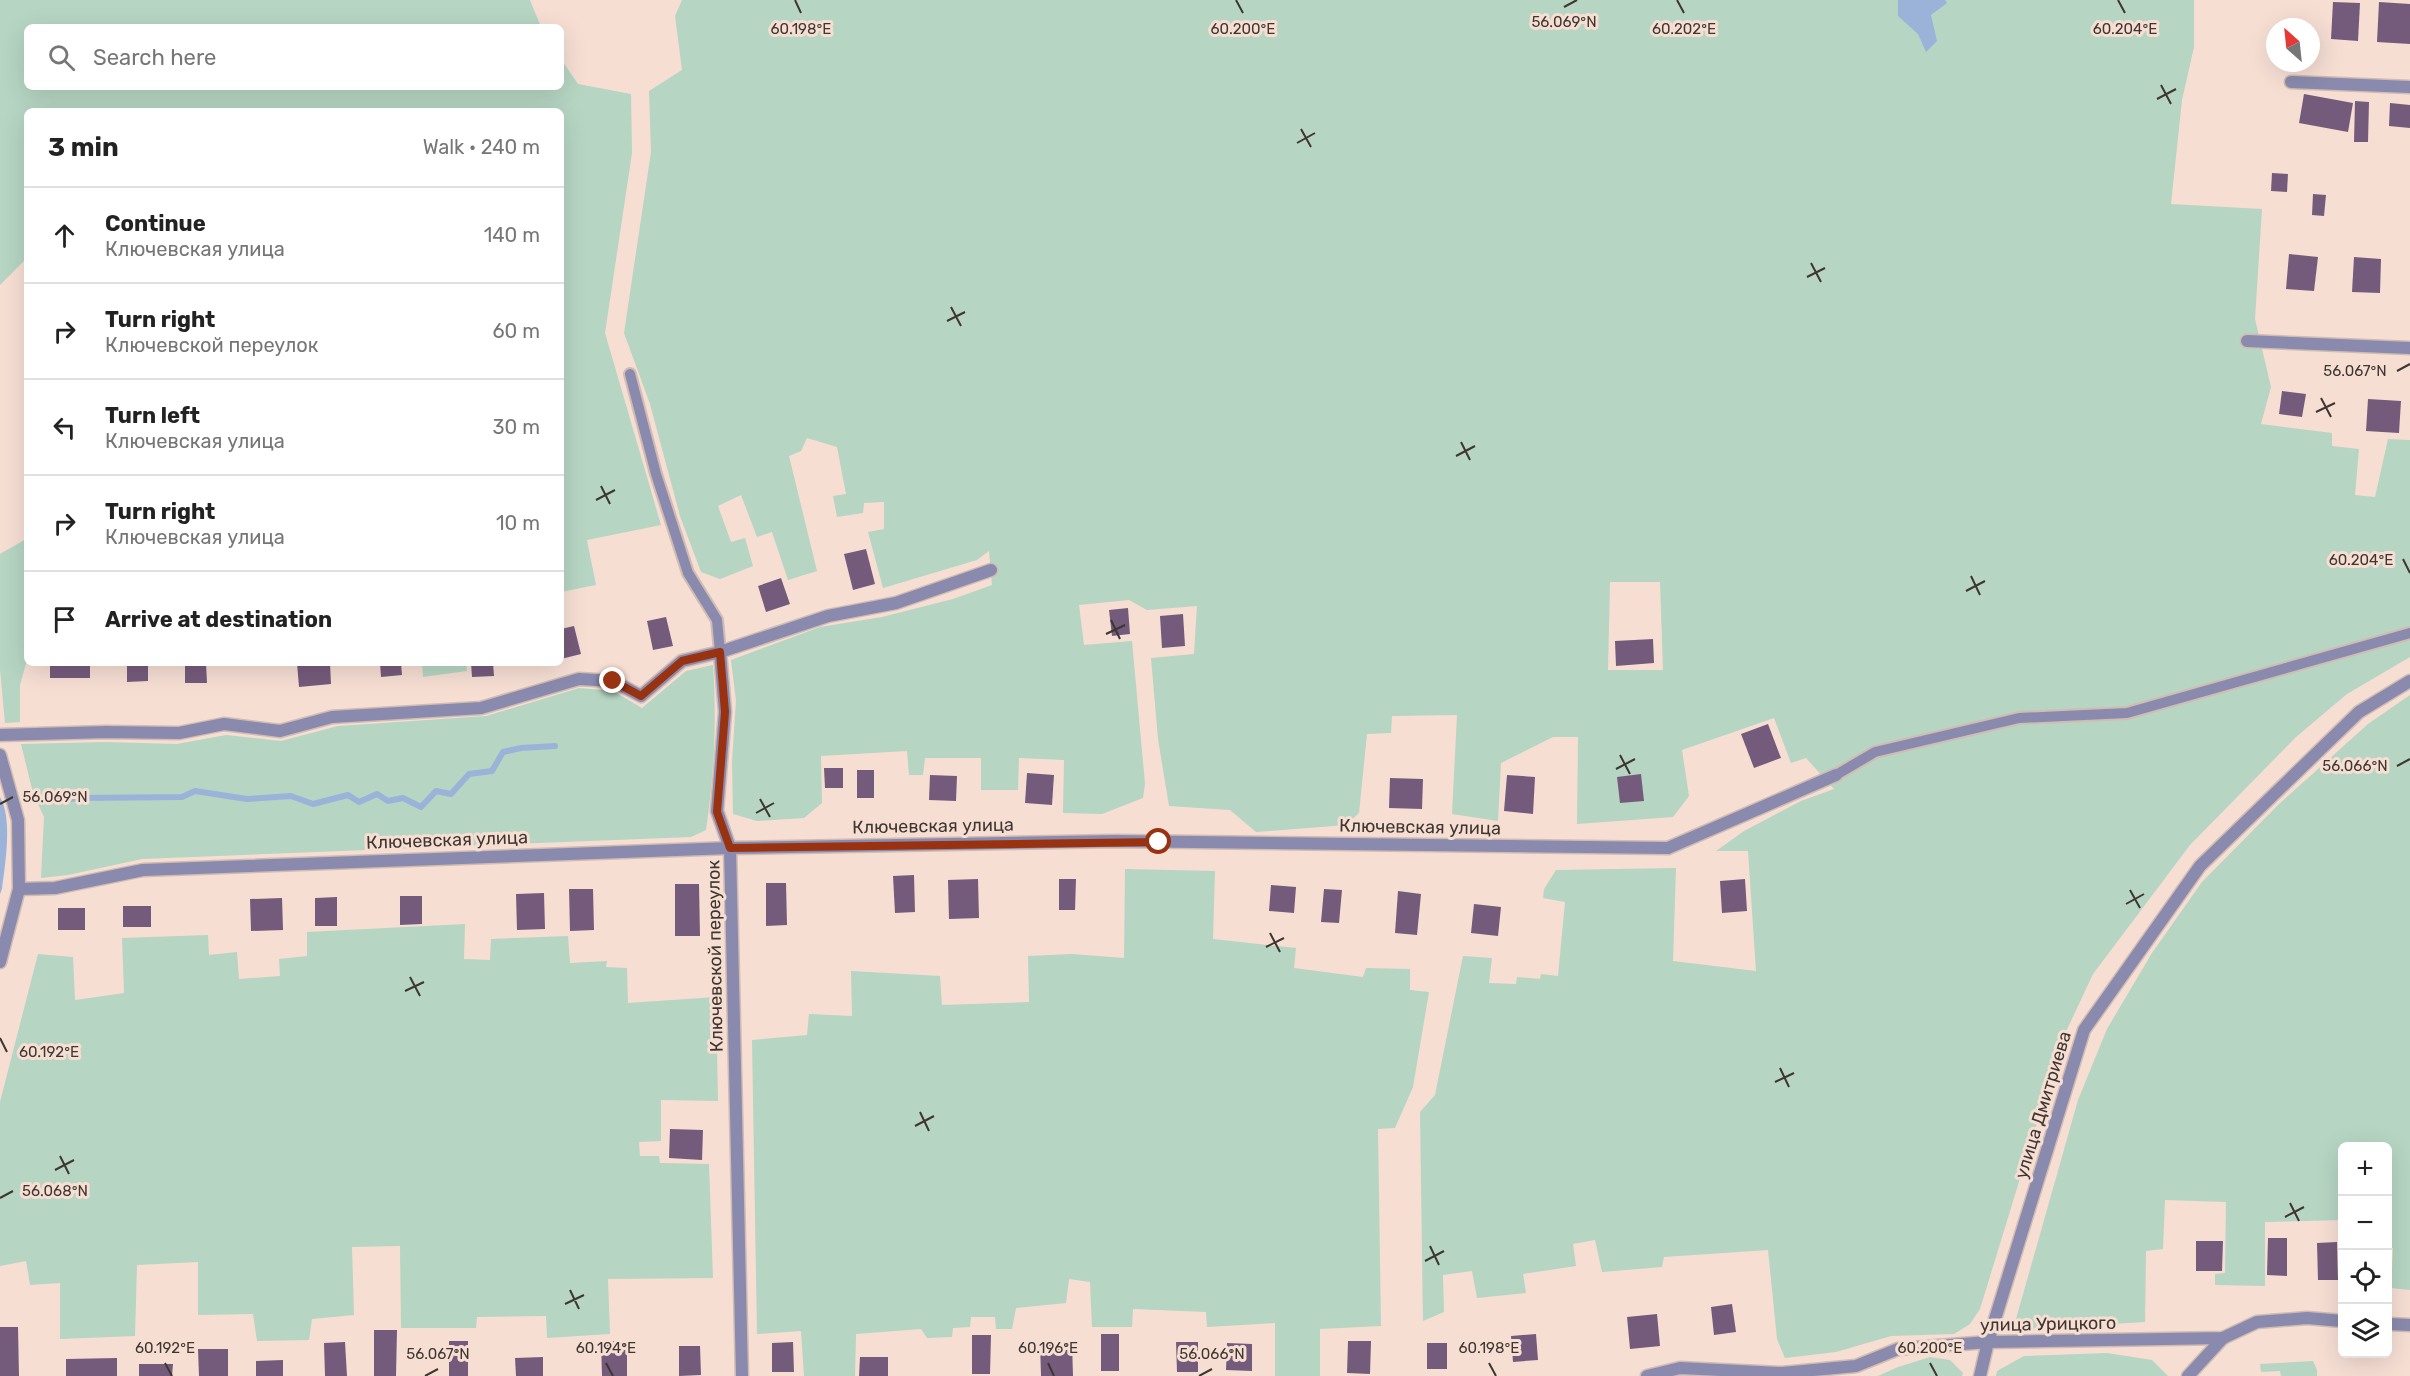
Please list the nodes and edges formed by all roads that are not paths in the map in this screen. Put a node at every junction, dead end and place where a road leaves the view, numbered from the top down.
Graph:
1 (2291, 82) dead end
2 (2410, 87) edge
3 (2247, 341) dead end
4 (2410, 348) edge
5 (630, 374) dead end
6 (991, 570) dead end
7 (2410, 633) edge
8 (720, 652) junction
9 (2410, 681) edge
10 (0, 735) edge
11 (0, 755) edge
12 (1836, 775) joint
13 (730, 848) junction
14 (19, 889) junction
15 (0, 962) edge
16 (2338, 1321) edge
17 (2392, 1324) edge
18 (2410, 1325) edge
19 (2223, 1338) junction
20 (1988, 1342) junction
21 (742, 1376) edge
22 (1647, 1376) edge
23 (1980, 1376) edge
24 (2188, 1376) edge

1 - 2 street
3 - 4 street
5 - 8 lane, Ключевской переулок
6 - 8 street
7 - 12 lane
8 - 10 street
8 - 13 street, Ключевской переулок
9 - 20 street, улица Дмитриева
11 - 14 street
12 - 13 street, Ключевская улица
13 - 14 street, Ключевская улица
13 - 21 street, Ключевской переулок
14 - 15 street
16 - 19 street, улица Урицкого
17 - 18 street
19 - 20 street, улица Урицкого
19 - 24 street
20 - 22 street, улица Урицкого
20 - 23 street, улица Дмитриева

